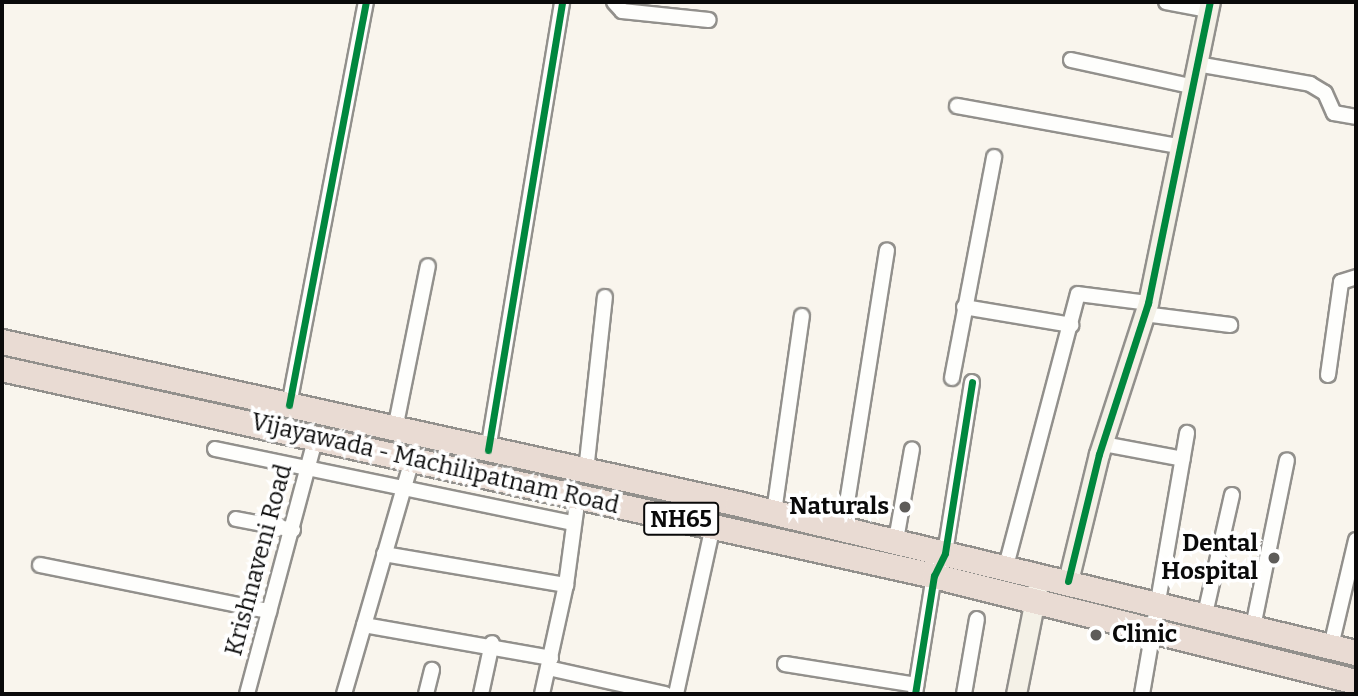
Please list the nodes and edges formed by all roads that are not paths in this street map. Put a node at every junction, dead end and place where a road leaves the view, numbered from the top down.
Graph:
1 (366, 2) edge
2 (562, 2) edge
3 (614, 2) edge
4 (1166, 2) edge
5 (1209, 6) edge
6 (709, 20) dead end
7 (1071, 60) dead end
8 (1197, 64) junction
9 (1190, 86) junction
10 (957, 106) dead end
11 (1356, 117) edge
12 (1178, 146) junction
13 (994, 158) dead end
14 (887, 250) dead end
15 (428, 266) dead end
16 (1356, 277) edge
17 (605, 297) dead end
18 (964, 307) junction
19 (1146, 308) junction
20 (802, 316) dead end
21 (1230, 325) dead end
22 (1071, 326) junction
23 (2, 341) edge
24 (2, 369) edge
25 (1328, 374) dead end
26 (952, 378) dead end
27 (972, 383) dead end
28 (289, 405) junction
29 (395, 429) junction
30 (1187, 433) dead end
31 (316, 438) junction
32 (1103, 444) junction
33 (215, 449) dead end
34 (912, 449) dead end
35 (488, 450) junction
36 (1183, 459) junction
37 (412, 460) junction
38 (1287, 460) dead end
39 (307, 471) junction
40 (586, 471) junction
41 (403, 490) junction
42 (1232, 495) dead end
43 (578, 496) junction
44 (774, 512) junction
45 (236, 519) dead end
46 (572, 523) junction
47 (713, 526) junction
48 (843, 528) junction
49 (293, 530) junction
50 (896, 540) junction
51 (1356, 540) edge
52 (946, 552) junction
53 (384, 554) junction
54 (40, 565) dead end
55 (1006, 566) junction
56 (1041, 574) junction
57 (934, 576) junction
58 (1068, 581) junction
59 (566, 585) junction
60 (1034, 600) junction
61 (1159, 602) junction
62 (269, 611) junction
63 (1205, 614) junction
64 (977, 619) dead end
65 (364, 625) junction
66 (1253, 627) junction
67 (1151, 629) junction
68 (492, 643) junction
69 (1331, 646) junction
70 (1356, 653) edge
71 (550, 663) junction
72 (785, 664) dead end
73 (432, 670) dead end
74 (1345, 685) edge
75 (621, 690) edge
76 (916, 690) edge
77 (247, 694) edge
78 (344, 694) edge
79 (426, 694) edge
80 (481, 694) edge
81 (541, 694) edge
82 (665, 694) edge
83 (676, 694) edge
84 (964, 694) edge
85 (1016, 694) edge
86 (1142, 694) edge

1 - 28 street
2 - 35 street
3 - 6 street
4 - 5 street
5 - 8 street
7 - 9 street
8 - 9 street
8 - 11 street
9 - 12 street
10 - 12 street
12 - 19 street
13 - 18 street
14 - 48 street
15 - 29 street
16 - 25 street
17 - 40 street
18 - 22 street
18 - 26 street
19 - 21 street
19 - 22 street
19 - 32 street
20 - 44 street
22 - 55 street
23 - 28 highway, Vijayawada - Machilipatnam Road / NH65
24 - 31 highway, Vijayawada - Machilipatnam Road / NH65
27 - 52 street
28 - 29 highway, Vijayawada - Machilipatnam Road / NH65
29 - 35 highway, Vijayawada - Machilipatnam Road / NH65
30 - 36 street
31 - 37 highway, Vijayawada - Machilipatnam Road / NH65
31 - 39 street, Krishnaveni Road
32 - 36 street
32 - 58 street
33 - 39 street
34 - 50 street
35 - 40 highway, Vijayawada - Machilipatnam Road / NH65
36 - 61 street
37 - 41 street
37 - 43 highway, Vijayawada - Machilipatnam Road / NH65
38 - 66 street
39 - 41 street
39 - 49 street, Krishnaveni Road
40 - 44 highway, Vijayawada - Machilipatnam Road / NH65
41 - 46 street
41 - 53 street
42 - 63 street
43 - 46 street
43 - 47 highway, Vijayawada - Machilipatnam Road / NH65
44 - 48 highway, Vijayawada - Machilipatnam Road / NH65
45 - 49 street
46 - 59 street
47 - 57 highway, Vijayawada - Machilipatnam Road / NH65
47 - 83 street
48 - 50 highway, Vijayawada - Machilipatnam Road / NH65
49 - 62 street, Krishnaveni Road
50 - 52 highway, Vijayawada - Machilipatnam Road / NH65
51 - 69 street
52 - 55 highway, Vijayawada - Machilipatnam Road / NH65
52 - 57 street
53 - 59 street
53 - 65 street
54 - 62 street
55 - 56 highway, Vijayawada - Machilipatnam Road / NH65
56 - 58 highway, Vijayawada - Machilipatnam Road / NH65
56 - 60 street
57 - 60 highway, Vijayawada - Machilipatnam Road / NH65
57 - 76 street
58 - 61 highway, Vijayawada - Machilipatnam Road / NH65
59 - 71 street
60 - 67 highway, Vijayawada - Machilipatnam Road / NH65
60 - 85 street
61 - 63 highway, Vijayawada - Machilipatnam Road / NH65
61 - 67 street
62 - 77 street, Krishnaveni Road
63 - 66 highway, Vijayawada - Machilipatnam Road / NH65
64 - 84 street
65 - 68 street
65 - 78 street
66 - 69 highway, Vijayawada - Machilipatnam Road / NH65
67 - 74 highway, Vijayawada - Machilipatnam Road / NH65
67 - 86 street
68 - 71 street
68 - 80 street
69 - 70 highway, Vijayawada - Machilipatnam Road / NH65
71 - 75 street
71 - 81 street
72 - 76 street
73 - 79 street
75 - 82 street

